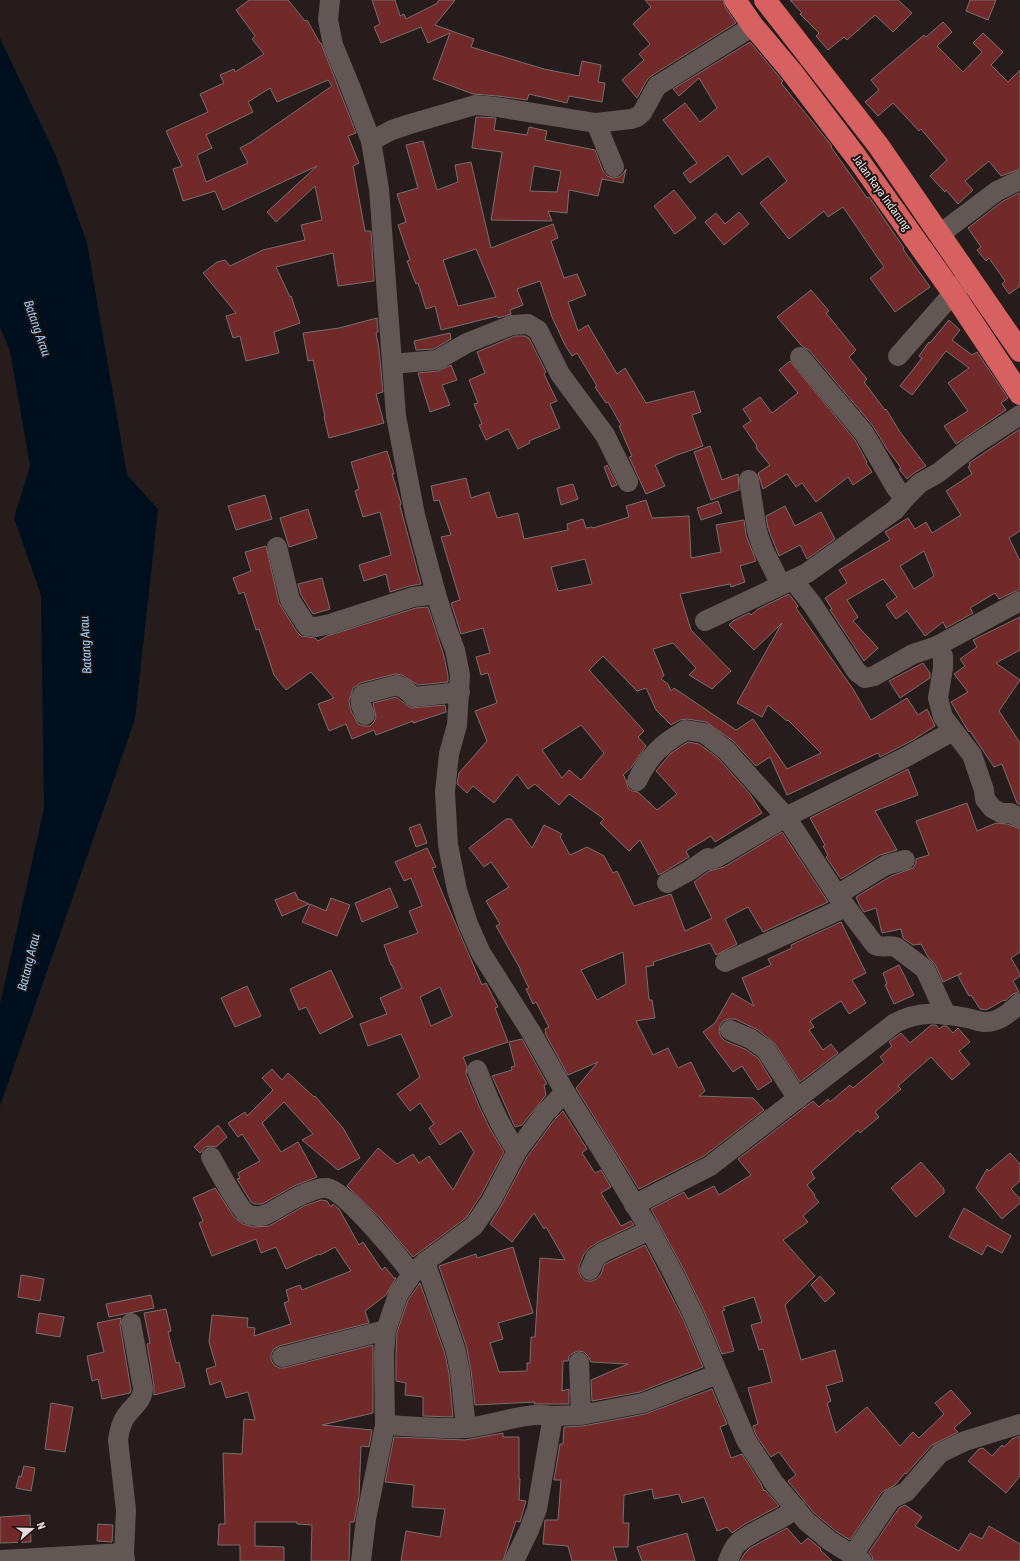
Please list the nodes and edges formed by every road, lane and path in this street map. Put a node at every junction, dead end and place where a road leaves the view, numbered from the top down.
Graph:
1 (330, 0) edge
2 (735, 0) edge
3 (765, 0) edge
4 (753, 26) junction
5 (808, 56) junction
6 (791, 71) junction
7 (596, 123) junction
8 (371, 141) junction
9 (614, 167) dead end
10 (1020, 180) edge
11 (940, 234) junction
12 (968, 276) junction
13 (953, 293) junction
14 (1020, 351) edge
15 (898, 356) dead end
16 (800, 357) dead end
17 (392, 364) junction
18 (1020, 394) edge
19 (1020, 415) edge
20 (749, 480) dead end
21 (628, 482) dead end
22 (906, 498) junction
23 (277, 546) dead end
24 (787, 582) junction
25 (436, 594) junction
26 (1020, 601) edge
27 (705, 621) dead end
28 (937, 646) junction
29 (460, 692) junction
30 (365, 714) dead end
31 (953, 731) junction
32 (637, 781) dead end
33 (786, 817) junction
34 (1020, 818) edge
35 (905, 860) dead end
36 (667, 883) dead end
37 (841, 901) junction
38 (726, 962) dead end
39 (1020, 1003) edge
40 (946, 1014) junction
41 (730, 1030) dead end
42 (477, 1070) dead end
43 (565, 1092) junction
44 (798, 1099) junction
45 (517, 1151) junction
46 (211, 1157) dead end
47 (634, 1205) junction
48 (650, 1230) junction
49 (418, 1268) junction
50 (590, 1270) dead end
51 (131, 1323) dead end
52 (386, 1330) junction
53 (282, 1357) dead end
54 (579, 1362) dead end
55 (718, 1374) junction
56 (581, 1415) junction
57 (553, 1416) junction
58 (1020, 1424) edge
59 (385, 1425) junction
60 (466, 1428) junction
61 (796, 1508) junction
62 (125, 1557) edge
63 (858, 1558) edge
64 (5, 1560) edge
65 (361, 1561) edge
66 (514, 1561) edge
67 (728, 1561) edge

1 - 8 street
2 - 4 highway, Jalan Raya Indarung
3 - 5 highway, Jalan Raya Indarung
4 - 6 highway, Jalan Raya Indarung
4 - 7 street
5 - 6 highway
5 - 11 highway, Jalan Raya Indarung
6 - 13 highway, Jalan Raya Indarung
7 - 8 street
7 - 9 street
8 - 17 street
10 - 11 street
11 - 12 highway, Jalan Raya Indarung
12 - 13 street
12 - 14 highway, Jalan Raya Indarung
13 - 15 street
13 - 18 highway, Jalan Raya Indarung
16 - 22 street
17 - 21 street
17 - 25 street
19 - 22 street
20 - 24 street
22 - 24 street
23 - 25 street
24 - 27 street
24 - 28 street
25 - 29 street
26 - 28 street
28 - 31 street
29 - 30 street
29 - 43 street
31 - 33 street
31 - 34 street
32 - 33 street
33 - 36 street
33 - 37 street
35 - 37 street
37 - 38 street
37 - 40 street
39 - 40 street
40 - 44 street
41 - 44 street
42 - 45 street
43 - 45 street
43 - 47 street
44 - 47 street
45 - 49 street
46 - 49 street
47 - 48 street
48 - 50 street
48 - 55 street
49 - 52 street
49 - 60 street
51 - 62 street
52 - 53 street
52 - 59 street
54 - 56 street
55 - 56 street
55 - 61 street
56 - 57 street
57 - 60 street
57 - 66 street
58 - 63 street
59 - 60 street
59 - 65 street
61 - 63 street
61 - 67 street
62 - 64 street

